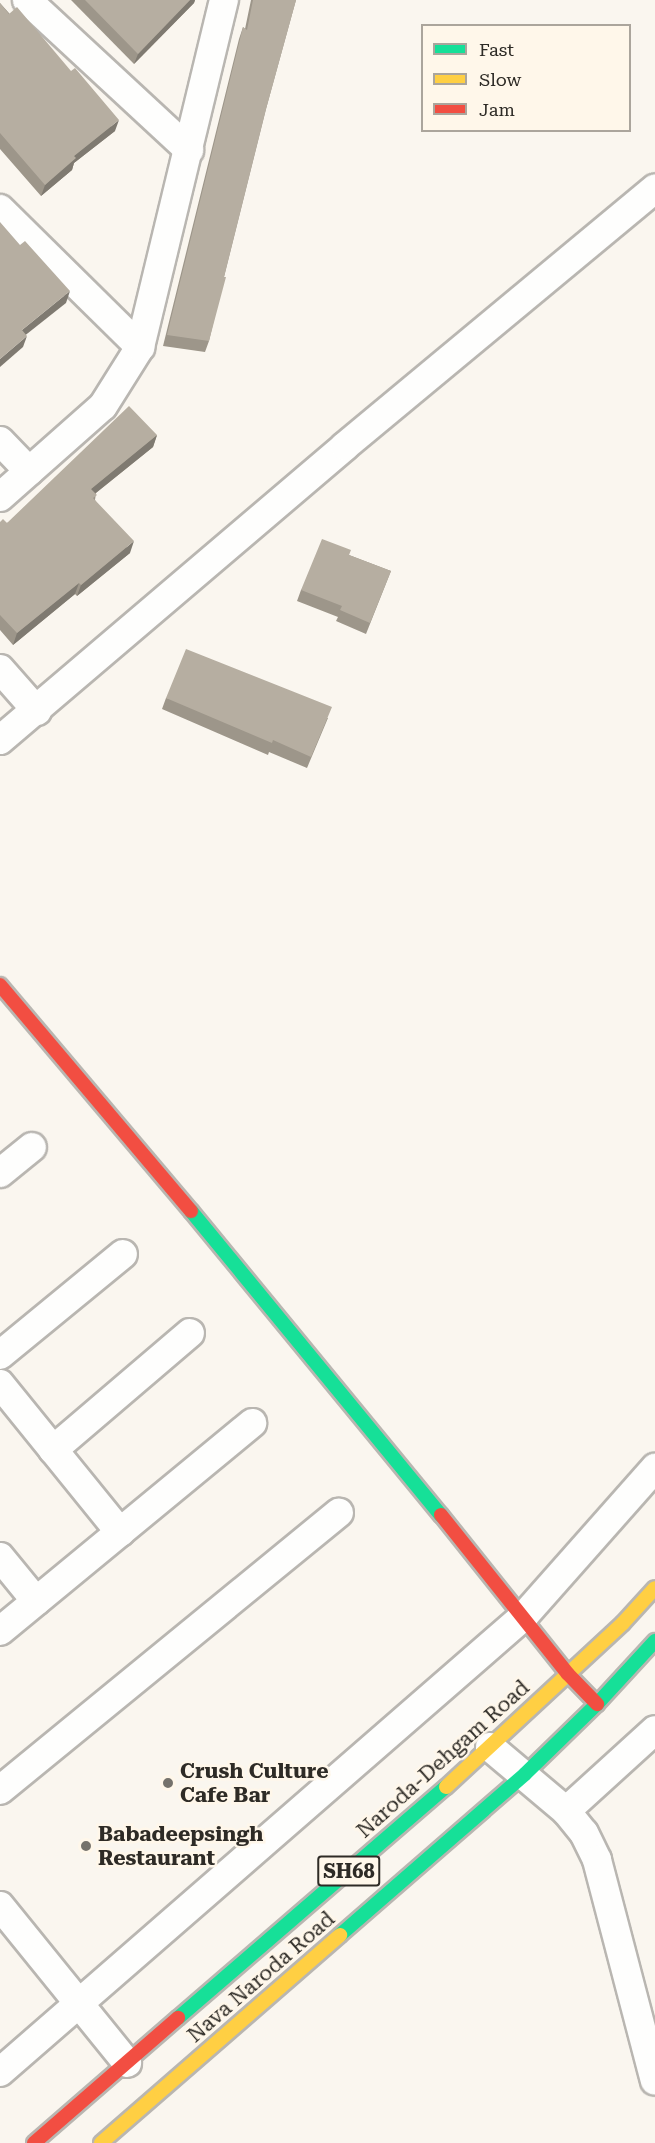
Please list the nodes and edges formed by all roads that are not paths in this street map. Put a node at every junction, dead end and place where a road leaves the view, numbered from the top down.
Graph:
1 (27, 0) edge
2 (218, 4) edge
3 (189, 150) junction
4 (655, 189) edge
5 (0, 209) edge
6 (140, 348) junction
7 (0, 441) edge
8 (29, 471) junction
9 (0, 497) edge
10 (0, 669) edge
11 (37, 711) junction
12 (0, 740) edge
13 (0, 985) edge
14 (32, 1147) dead end
15 (0, 1173) edge
16 (123, 1254) dead end
17 (190, 1333) dead end
18 (0, 1355) edge
19 (0, 1384) edge
20 (252, 1423) dead end
21 (53, 1450) junction
22 (655, 1468) edge
23 (339, 1513) dead end
24 (120, 1532) junction
25 (0, 1557) edge
26 (655, 1588) edge
27 (36, 1601) junction
28 (524, 1616) junction
29 (0, 1631) edge
30 (655, 1641) edge
31 (568, 1674) junction
32 (597, 1704) junction
33 (655, 1730) edge
34 (490, 1747) junction
35 (525, 1774) junction
36 (0, 1790) edge
37 (566, 1811) junction
38 (0, 1906) edge
39 (79, 2004) junction
40 (127, 2063) junction
41 (0, 2072) edge
42 (655, 2081) edge
43 (34, 2143) edge
44 (100, 2143) edge

1 - 3 street
2 - 3 street
3 - 6 street
4 - 11 street
5 - 6 street
6 - 8 street
7 - 8 street
8 - 9 street
10 - 11 street
11 - 12 street
13 - 28 main road
14 - 15 street
16 - 18 street
17 - 21 street
19 - 21 street
20 - 24 street
21 - 24 street
22 - 28 street
23 - 36 street
24 - 27 street
25 - 27 street
26 - 31 main road, Naroda-Dehgam Road / SH68
27 - 29 street
28 - 31 main road
28 - 39 street
30 - 32 main road, Nava Naroda Road / SH68
31 - 32 main road
31 - 34 main road, Naroda-Dehgam Road / SH68
32 - 35 main road, Nava Naroda Road / SH68
33 - 37 street
34 - 35 street
34 - 40 main road, Naroda-Dehgam Road / SH68
35 - 37 street
35 - 44 main road, Nava Naroda Road / SH68
37 - 42 street
38 - 39 street
39 - 40 street
39 - 41 street
40 - 43 main road, Naroda-Dehgam Road / SH68

